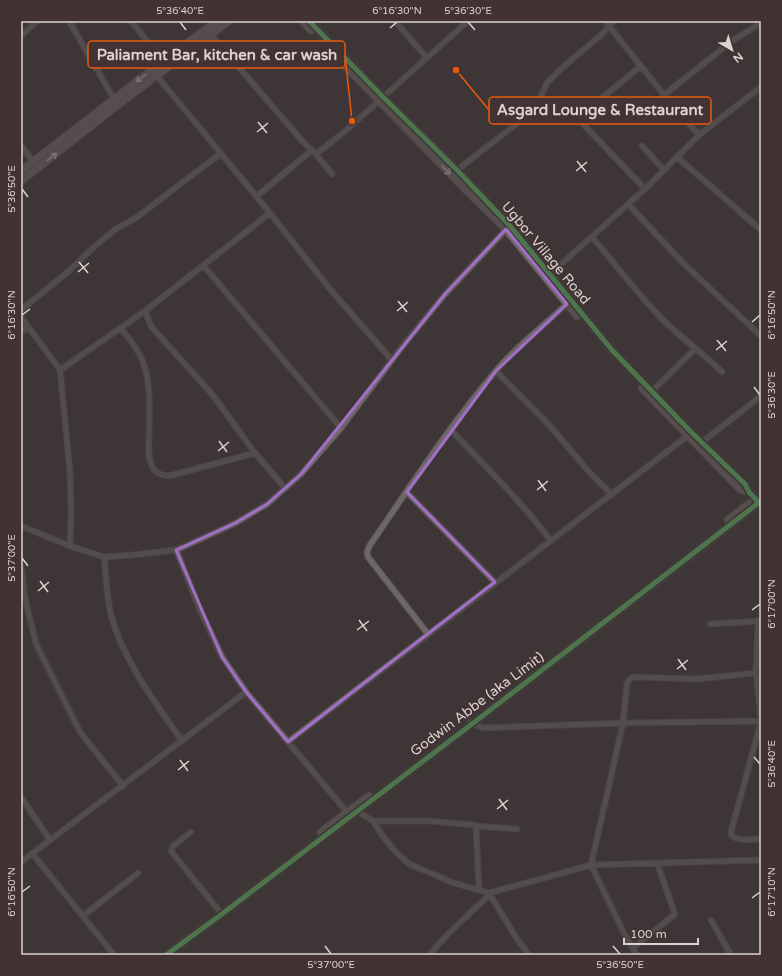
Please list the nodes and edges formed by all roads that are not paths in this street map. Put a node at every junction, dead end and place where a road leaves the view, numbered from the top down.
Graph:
1 (37, 21) edge
2 (69, 21) edge
3 (131, 21) edge
4 (217, 21) edge
5 (228, 21) edge
6 (302, 21) edge
7 (309, 21) edge
8 (395, 21) edge
9 (614, 21) edge
10 (466, 22) edge
11 (607, 23) edge
12 (758, 23) edge
13 (209, 31) junction
14 (21, 36) edge
15 (427, 58) junction
16 (163, 61) junction
17 (641, 66) junction
18 (154, 73) junction
19 (761, 86) edge
20 (664, 95) junction
21 (114, 99) junction
22 (381, 99) junction
23 (699, 135) junction
24 (21, 145) edge
25 (642, 146) dead end
26 (314, 152) junction
27 (220, 154) junction
28 (677, 157) junction
29 (33, 162) junction
30 (458, 170) junction
31 (664, 170) junction
32 (21, 171) edge
33 (332, 174) dead end
34 (21, 181) edge
35 (645, 189) junction
36 (256, 197) junction
37 (628, 204) junction
38 (270, 214) junction
39 (508, 227) junction
40 (761, 230) edge
41 (592, 237) junction
42 (203, 265) junction
43 (550, 275) junction
44 (569, 302) junction
45 (21, 310) edge
46 (145, 311) junction
47 (21, 317) edge
48 (28, 327) junction
49 (121, 329) junction
50 (21, 332) edge
51 (761, 336) edge
52 (695, 349) junction
53 (391, 359) junction
54 (60, 370) junction
55 (496, 371) junction
56 (722, 372) dead end
57 (652, 391) junction
58 (761, 396) edge
59 (341, 428) junction
60 (451, 430) junction
61 (690, 434) junction
62 (702, 442) junction
63 (255, 453) junction
64 (285, 488) junction
65 (407, 492) junction
66 (749, 492) junction
67 (612, 495) junction
68 (759, 502) edge
69 (21, 526) edge
70 (551, 541) junction
71 (70, 546) junction
72 (176, 550) junction
73 (104, 557) junction
74 (21, 566) edge
75 (495, 582) junction
76 (759, 621) edge
77 (710, 624) dead end
78 (428, 634) junction
79 (756, 673) junction
80 (246, 692) junction
81 (761, 721) edge
82 (471, 723) junction
83 (623, 723) junction
84 (182, 741) junction
85 (288, 742) junction
86 (123, 786) junction
87 (21, 796) edge
88 (352, 810) junction
89 (373, 821) junction
90 (476, 826) junction
91 (517, 829) dead end
92 (191, 832) dead end
93 (761, 839) edge
94 (50, 840) junction
95 (32, 853) junction
96 (761, 860) edge
97 (21, 862) edge
98 (657, 863) junction
99 (590, 866) junction
100 (138, 873) dead end
101 (480, 890) junction
102 (489, 893) junction
103 (220, 912) junction
104 (83, 916) junction
105 (711, 920) dead end
106 (208, 924) junction
107 (633, 948) junction
108 (114, 955) edge
109 (166, 955) edge
110 (429, 955) edge
111 (529, 955) edge
112 (637, 955) edge
113 (731, 955) edge

1 - 14 street
2 - 21 street
3 - 16 street
4 - 13 street
5 - 13 street
6 - 22 street, Ugbor Village Road
7 - 22 street, Ugbor Village Road
8 - 15 street
9 - 11 street
10 - 15 street
11 - 17 street
11 - 30 street
12 - 20 street
13 - 16 street
13 - 18 street
13 - 26 street
15 - 22 street
16 - 18 street
17 - 20 street
17 - 35 street
18 -> 21 street
18 - 27 street
34 -> 18 street
19 - 23 street
20 - 23 street
21 - 29 street
22 - 26 street
22 - 30 street, Ugbor Village Road
22 -> 39 street, Ugbor Village Road
23 - 28 street
24 - 29 street
25 - 31 street
26 - 33 street
26 - 36 street
27 - 36 street
27 - 45 street
28 - 31 street
28 - 40 street
29 - 32 street
30 - 39 street, Ugbor Village Road
31 - 35 street
35 - 37 street
36 - 38 street
37 - 41 street
37 - 51 street
38 - 42 street
38 - 53 street
39 - 43 street, Ugbor Village Road
39 - 44 street, Ugbor Village Road
39 - 53 street
41 - 43 street
41 - 52 street
42 - 46 street
42 - 59 street
43 - 44 street, Ugbor Village Road
44 - 55 street
44 - 57 street, Ugbor Village Road
44 - 61 street, Ugbor Village Road
46 - 49 street
46 - 63 street
47 - 48 street
48 - 50 street
48 - 54 street
49 - 54 street
49 - 63 street
52 - 56 street
52 - 57 street
53 - 59 street
54 - 71 street
55 - 60 street
55 - 67 street
57 - 61 street, Ugbor Village Road
58 - 62 street
59 - 64 street
60 - 65 street
60 - 70 street
61 - 62 street, Ugbor Village Road
61 - 66 street, Ugbor Village Road
61 - 67 street
62 - 66 street, Ugbor Village Road
63 - 64 street
64 - 72 street
65 - 75 street
65 - 78 street
66 - 68 street, Ugbor Village Road
67 - 70 street
68 - 82 street, Godwin Abbe (aka Limit)
69 - 71 street
70 - 75 street
71 - 73 street
72 - 73 street
72 - 80 street
73 - 84 street
74 - 86 street
75 - 78 street
76 - 77 street
76 - 79 street
78 - 85 street
79 - 81 street
79 - 83 street
80 - 84 street
80 - 85 street
81 - 83 street
81 - 93 street
82 - 83 street
82 - 88 street, Godwin Abbe (aka Limit)
83 - 99 street
84 - 86 street
85 - 88 street
86 - 94 street
87 - 94 street
88 - 89 street
88 - 103 street, Godwin Abbe (aka Limit)
88 - 106 street, Godwin Abbe (aka Limit)
89 - 90 street
89 - 101 street
90 - 91 street
90 - 101 street
92 - 103 street
94 - 95 street
95 - 97 street
95 - 104 street
96 - 98 street
98 - 99 street
98 - 107 street
99 - 102 street
99 - 107 street
100 - 104 street
101 - 102 street
102 - 110 street
102 - 111 street
103 - 106 street, Godwin Abbe (aka Limit)
104 - 108 street
105 - 113 street
106 - 109 street, Godwin Abbe (aka Limit)
107 - 112 street

